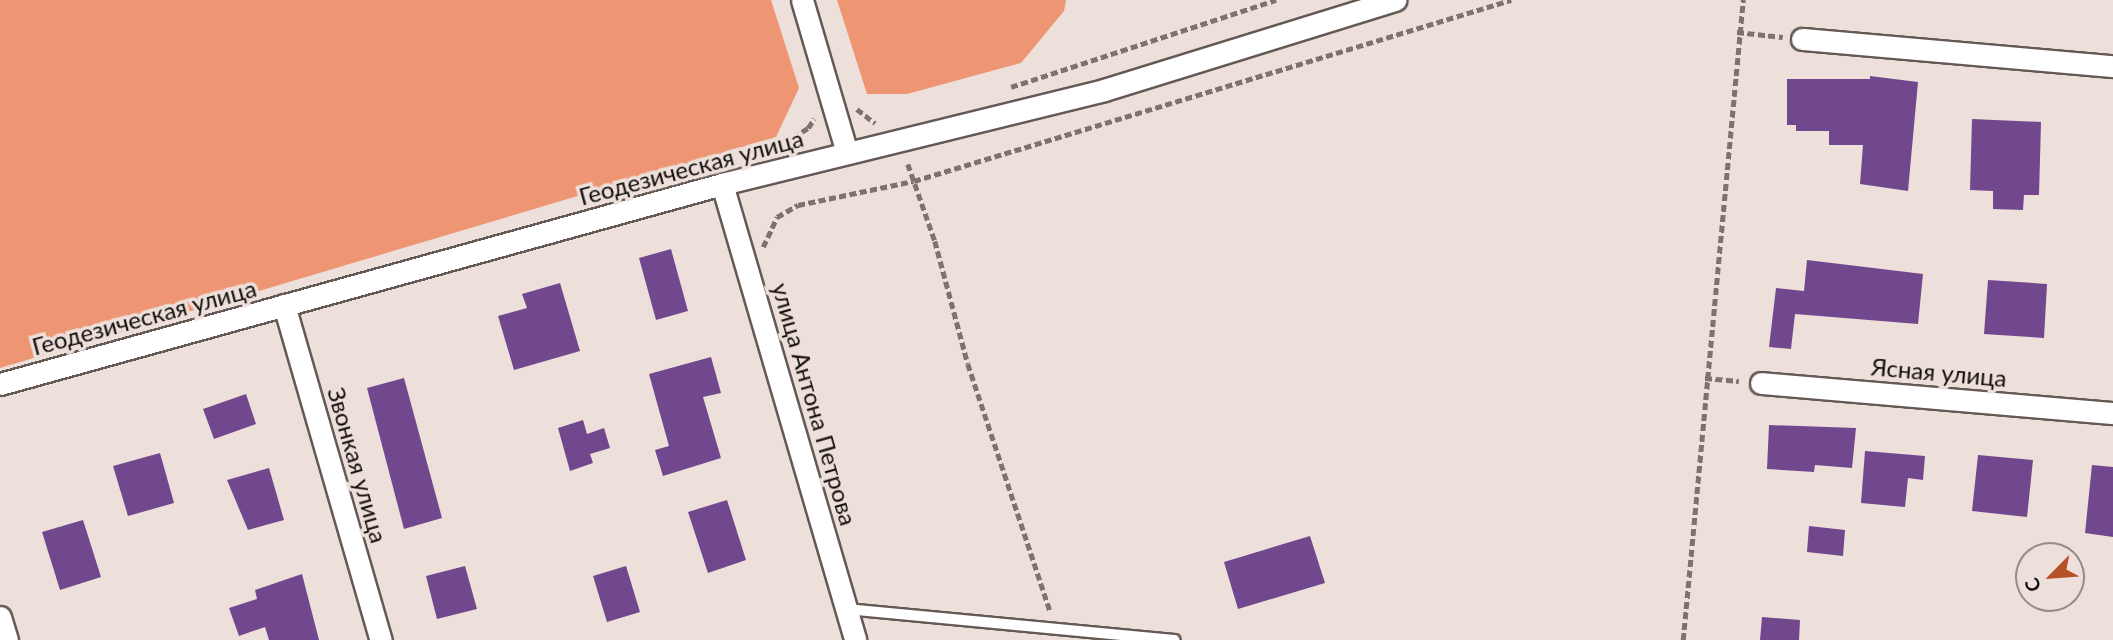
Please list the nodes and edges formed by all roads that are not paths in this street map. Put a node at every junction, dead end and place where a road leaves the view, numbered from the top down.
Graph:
1 (802, 0) edge
2 (1395, 0) edge
3 (1802, 39) road end
4 (2113, 66) edge
5 (847, 153) junction
6 (722, 184) junction
7 (284, 305) junction
8 (0, 383) edge
9 (1761, 383) road end
10 (2113, 413) edge
11 (846, 610) junction
12 (0, 617) edge
13 (7, 640) edge
14 (381, 640) edge
15 (855, 640) edge
16 (1175, 640) edge

1 - 5 street
2 - 5 street, Геодезическая улица
3 - 4 street
5 - 6 street, Геодезическая улица
6 - 7 street, Геодезическая улица
6 - 11 street, улица Антона Петрова
7 - 8 street, Геодезическая улица
7 - 14 street, Звонкая улица
9 - 10 street, Ясная улица
11 - 15 street, улица Антона Петрова
11 - 16 lane
12 - 13 street

